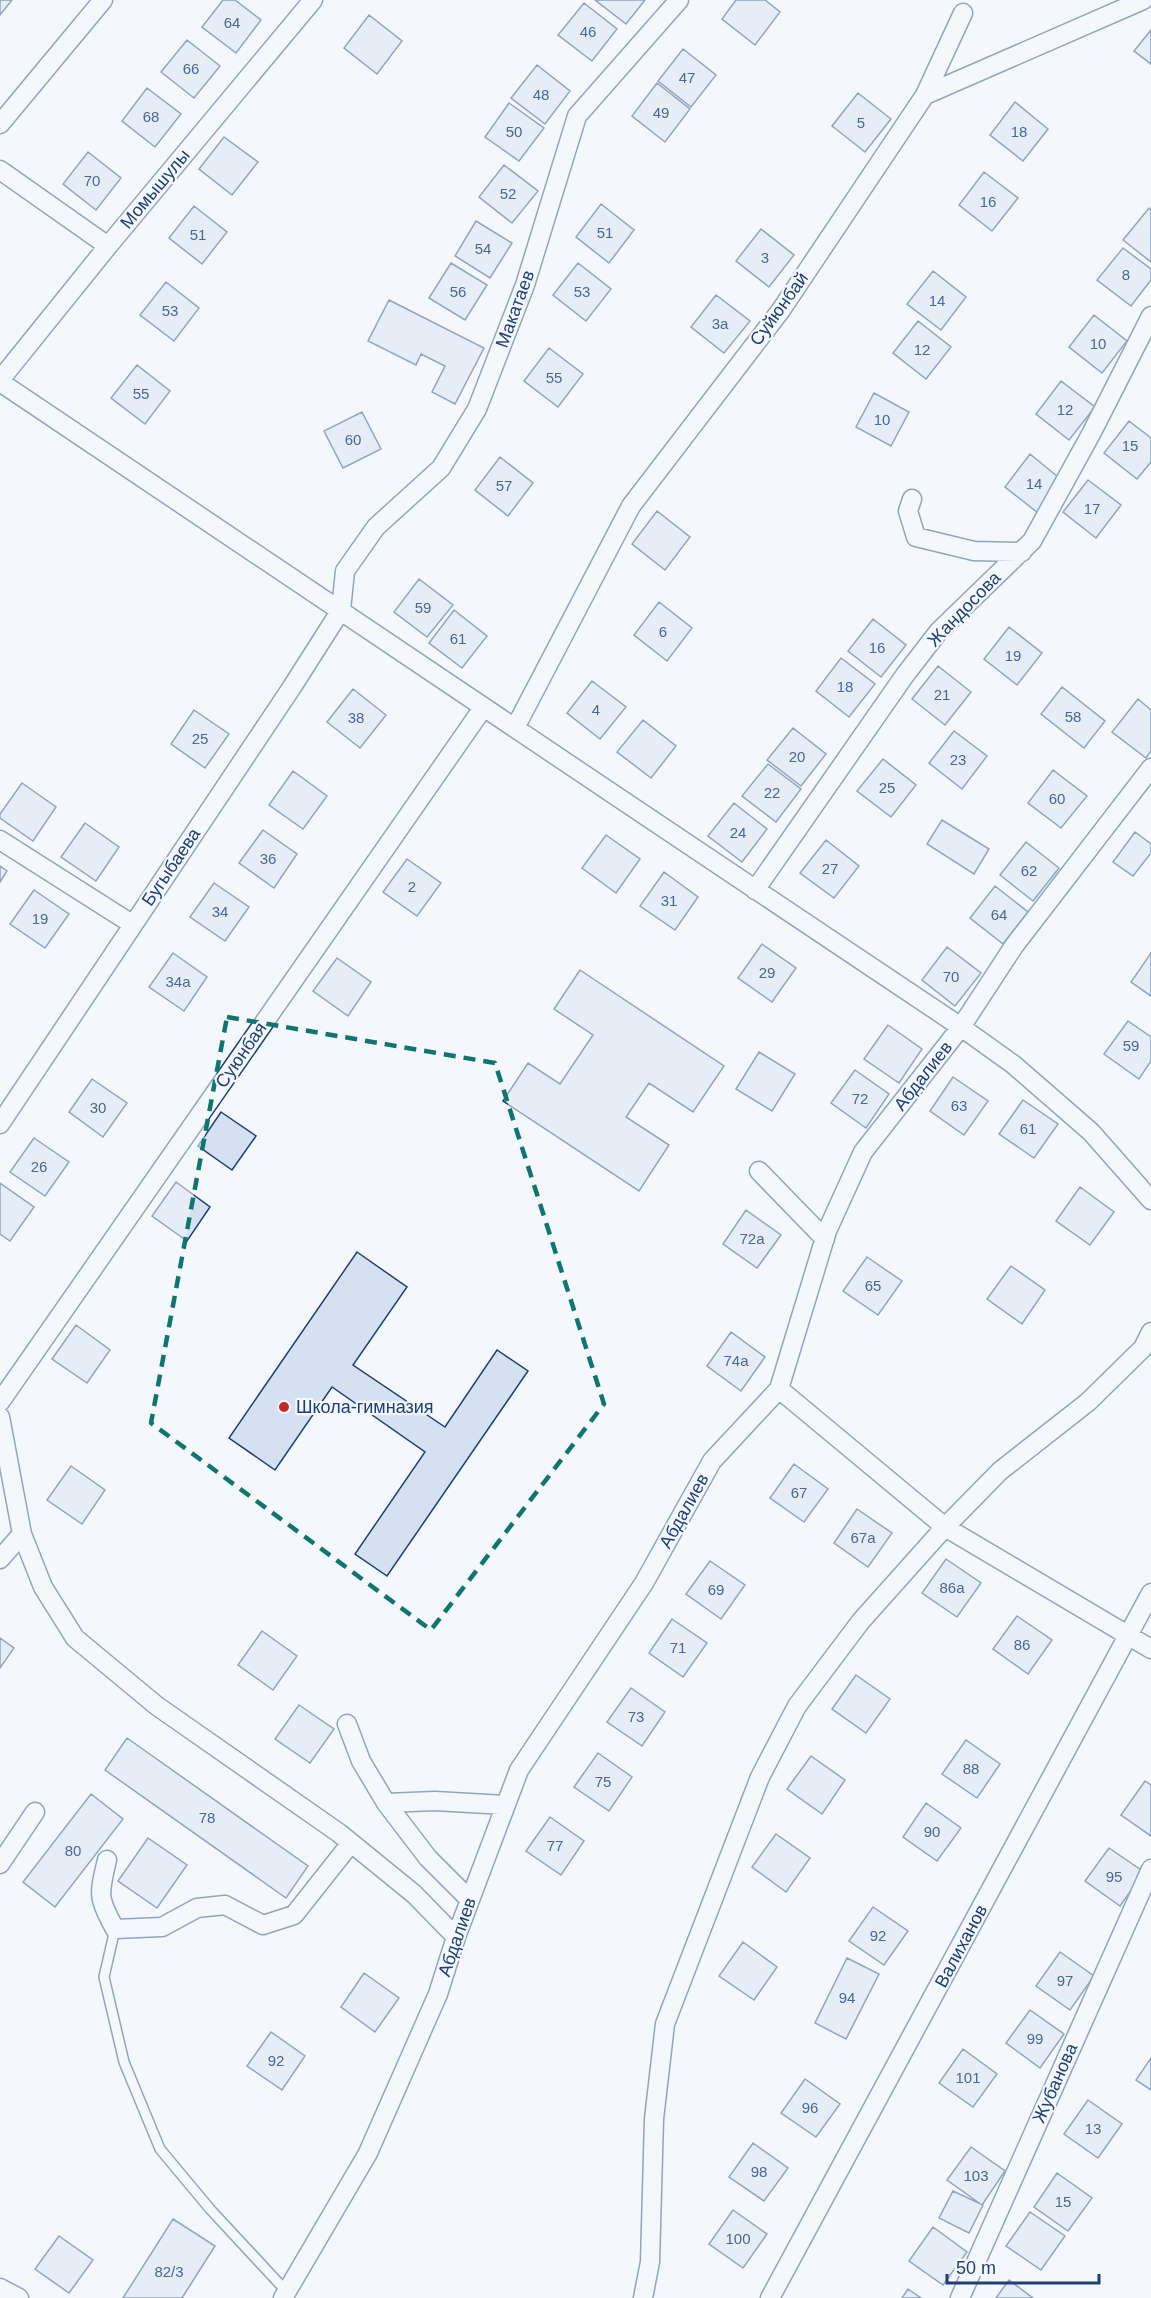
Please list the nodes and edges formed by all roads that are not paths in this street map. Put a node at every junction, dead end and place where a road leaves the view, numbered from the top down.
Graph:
1 (103, 0) edge
2 (312, 0) edge
3 (679, 0) edge
4 (1143, 0) edge
5 (963, 13) dead end
6 (925, 95) junction
7 (0, 124) edge
8 (0, 170) edge
9 (108, 246) junction
10 (1151, 316) edge
11 (0, 381) edge
12 (912, 500) dead end
13 (1022, 552) junction
14 (341, 610) junction
15 (483, 708) junction
16 (515, 728) junction
17 (1151, 768) edge
18 (0, 840) edge
19 (755, 890) junction
20 (132, 924) junction
21 (961, 1027) junction
22 (0, 1124) edge
23 (759, 1171) dead end
24 (1151, 1200) edge
25 (825, 1239) junction
26 (1151, 1332) edge
27 (779, 1389) junction
28 (0, 1402) edge
29 (0, 1417) edge
30 (945, 1527) junction
31 (22, 1534) junction
32 (0, 1558) edge
33 (1151, 1593) edge
34 (1128, 1635) junction
35 (1151, 1649) edge
36 (347, 1724) dead end
37 (386, 1803) junction
38 (505, 1805) junction
39 (35, 1812) dead end
40 (351, 1843) junction
41 (107, 1860) dead end
42 (0, 1864) edge
43 (1151, 1869) edge
44 (470, 1900) junction
45 (115, 1929) junction
46 (456, 1937) junction
47 (0, 2288) edge
48 (285, 2295) edge
49 (19, 2298) edge
50 (643, 2298) edge
51 (770, 2298) edge
52 (960, 2298) edge

1 - 7 street
2 - 9 street, Момышулы
3 - 14 street, Макатаев
4 - 6 street
5 - 6 street, Суйюнбай
6 - 16 street, Суйюнбай
8 - 9 street
9 - 11 street, Момышулы
10 - 13 street, Жандосова
11 - 14 street
12 - 13 street
13 - 19 street, Жандосова
14 - 15 street
14 - 20 street, Бугыбаева
15 - 16 street
15 - 28 street, Суюнбая
16 - 19 street
17 - 21 street, Абдалиев
18 - 20 street
19 - 21 street
20 - 22 street, Бугыбаева
21 - 24 street
21 - 25 street, Абдалиев
23 - 25 street
25 - 27 street, Абдалиев
26 - 30 street
27 - 30 street
27 - 38 street, Абдалиев
29 - 31 street
30 - 34 street
30 - 50 street
31 - 32 street
31 - 40 street
33 - 34 street, Валиханов
34 - 35 street
34 - 51 street, Валиханов
36 - 37 street
37 - 38 street
37 - 44 street
38 - 44 street, Абдалиев
39 - 42 street
40 - 45 street
40 - 46 street
41 - 45 street
43 - 52 street, Жубанова
44 - 46 street, Абдалиев
45 - 48 lane
46 - 48 street, Абдалиев
47 - 49 street

